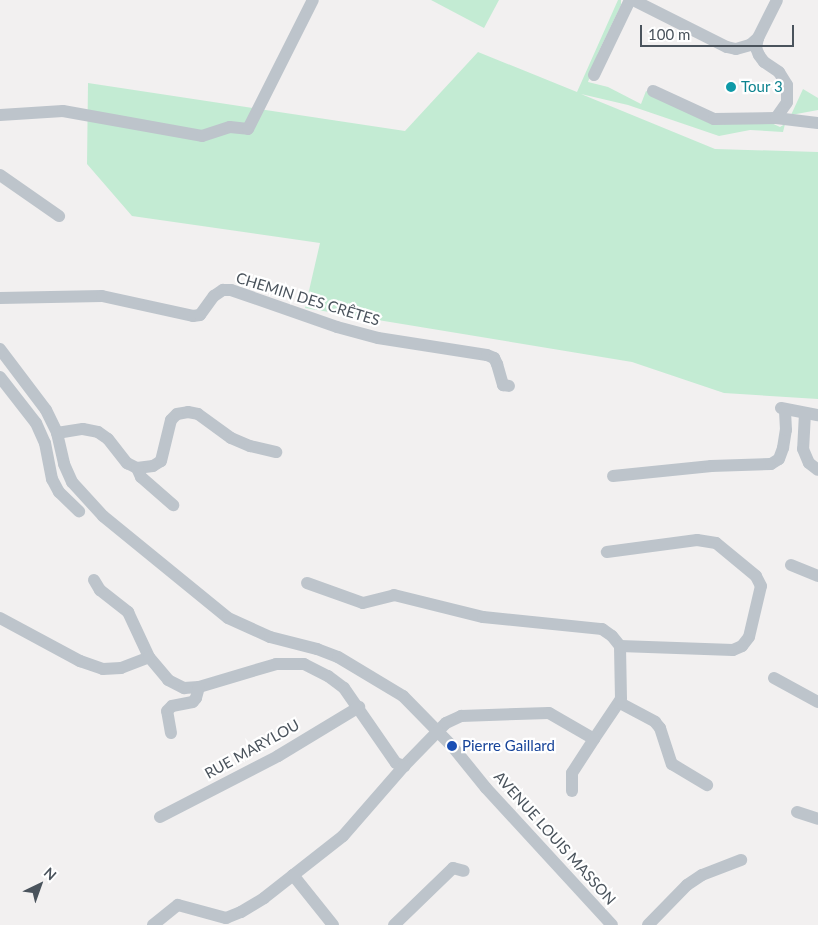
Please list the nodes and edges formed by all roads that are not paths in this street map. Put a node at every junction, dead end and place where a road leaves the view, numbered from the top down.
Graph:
1 (313, 0) edge
2 (632, 0) edge
3 (777, 0) edge
4 (758, 38) junction
5 (594, 75) dead end
6 (654, 91) dead end
7 (0, 115) edge
8 (776, 118) junction
9 (818, 123) edge
10 (0, 175) edge
11 (59, 216) dead end
12 (0, 298) edge
13 (0, 349) edge
14 (0, 377) edge
15 (509, 386) dead end
16 (805, 413) junction
17 (818, 415) edge
18 (57, 433) junction
19 (276, 452) dead end
20 (138, 468) junction
21 (818, 470) edge
22 (613, 476) dead end
23 (173, 505) dead end
24 (79, 511) dead end
25 (607, 552) dead end
26 (791, 565) dead end
27 (818, 576) edge
28 (94, 580) dead end
29 (306, 583) dead end
30 (0, 618) edge
31 (620, 646) junction
32 (149, 657) junction
33 (774, 678) dead end
34 (199, 687) junction
35 (818, 702) edge
36 (620, 703) junction
37 (359, 707) junction
38 (438, 732) junction
39 (171, 733) dead end
40 (594, 739) junction
41 (404, 766) junction
42 (707, 785) dead end
43 (572, 791) dead end
44 (797, 812) dead end
45 (160, 817) dead end
46 (818, 819) edge
47 (741, 860) dead end
48 (464, 871) dead end
49 (293, 876) junction
50 (153, 925) edge
51 (333, 925) edge
52 (394, 925) edge
53 (612, 925) edge
54 (648, 925) edge

1 - 7 street
2 - 4 street
2 - 5 street
3 - 4 street
4 - 8 street
6 - 8 street
8 - 9 street
10 - 11 street
12 - 15 street, CHEMIN DES CRÊTES
13 - 18 street, AVENUE LOUIS MASSON
14 - 24 street
16 - 17 street
16 - 21 street
16 - 22 street
18 - 20 street
18 - 38 street, AVENUE LOUIS MASSON
19 - 20 street
20 - 23 street
25 - 31 street
26 - 27 street
28 - 32 street
29 - 31 street
30 - 32 street
31 - 36 street
32 - 34 street
33 - 35 street
34 - 37 street
34 - 39 street
36 - 40 street
36 - 42 street
37 - 41 street
37 - 45 street, RUE MARYLOU
38 - 40 street
38 - 41 street
38 - 53 street, AVENUE LOUIS MASSON
40 - 43 street
41 - 49 street
44 - 46 street
47 - 54 street
48 - 52 street
49 - 50 street
49 - 51 street

